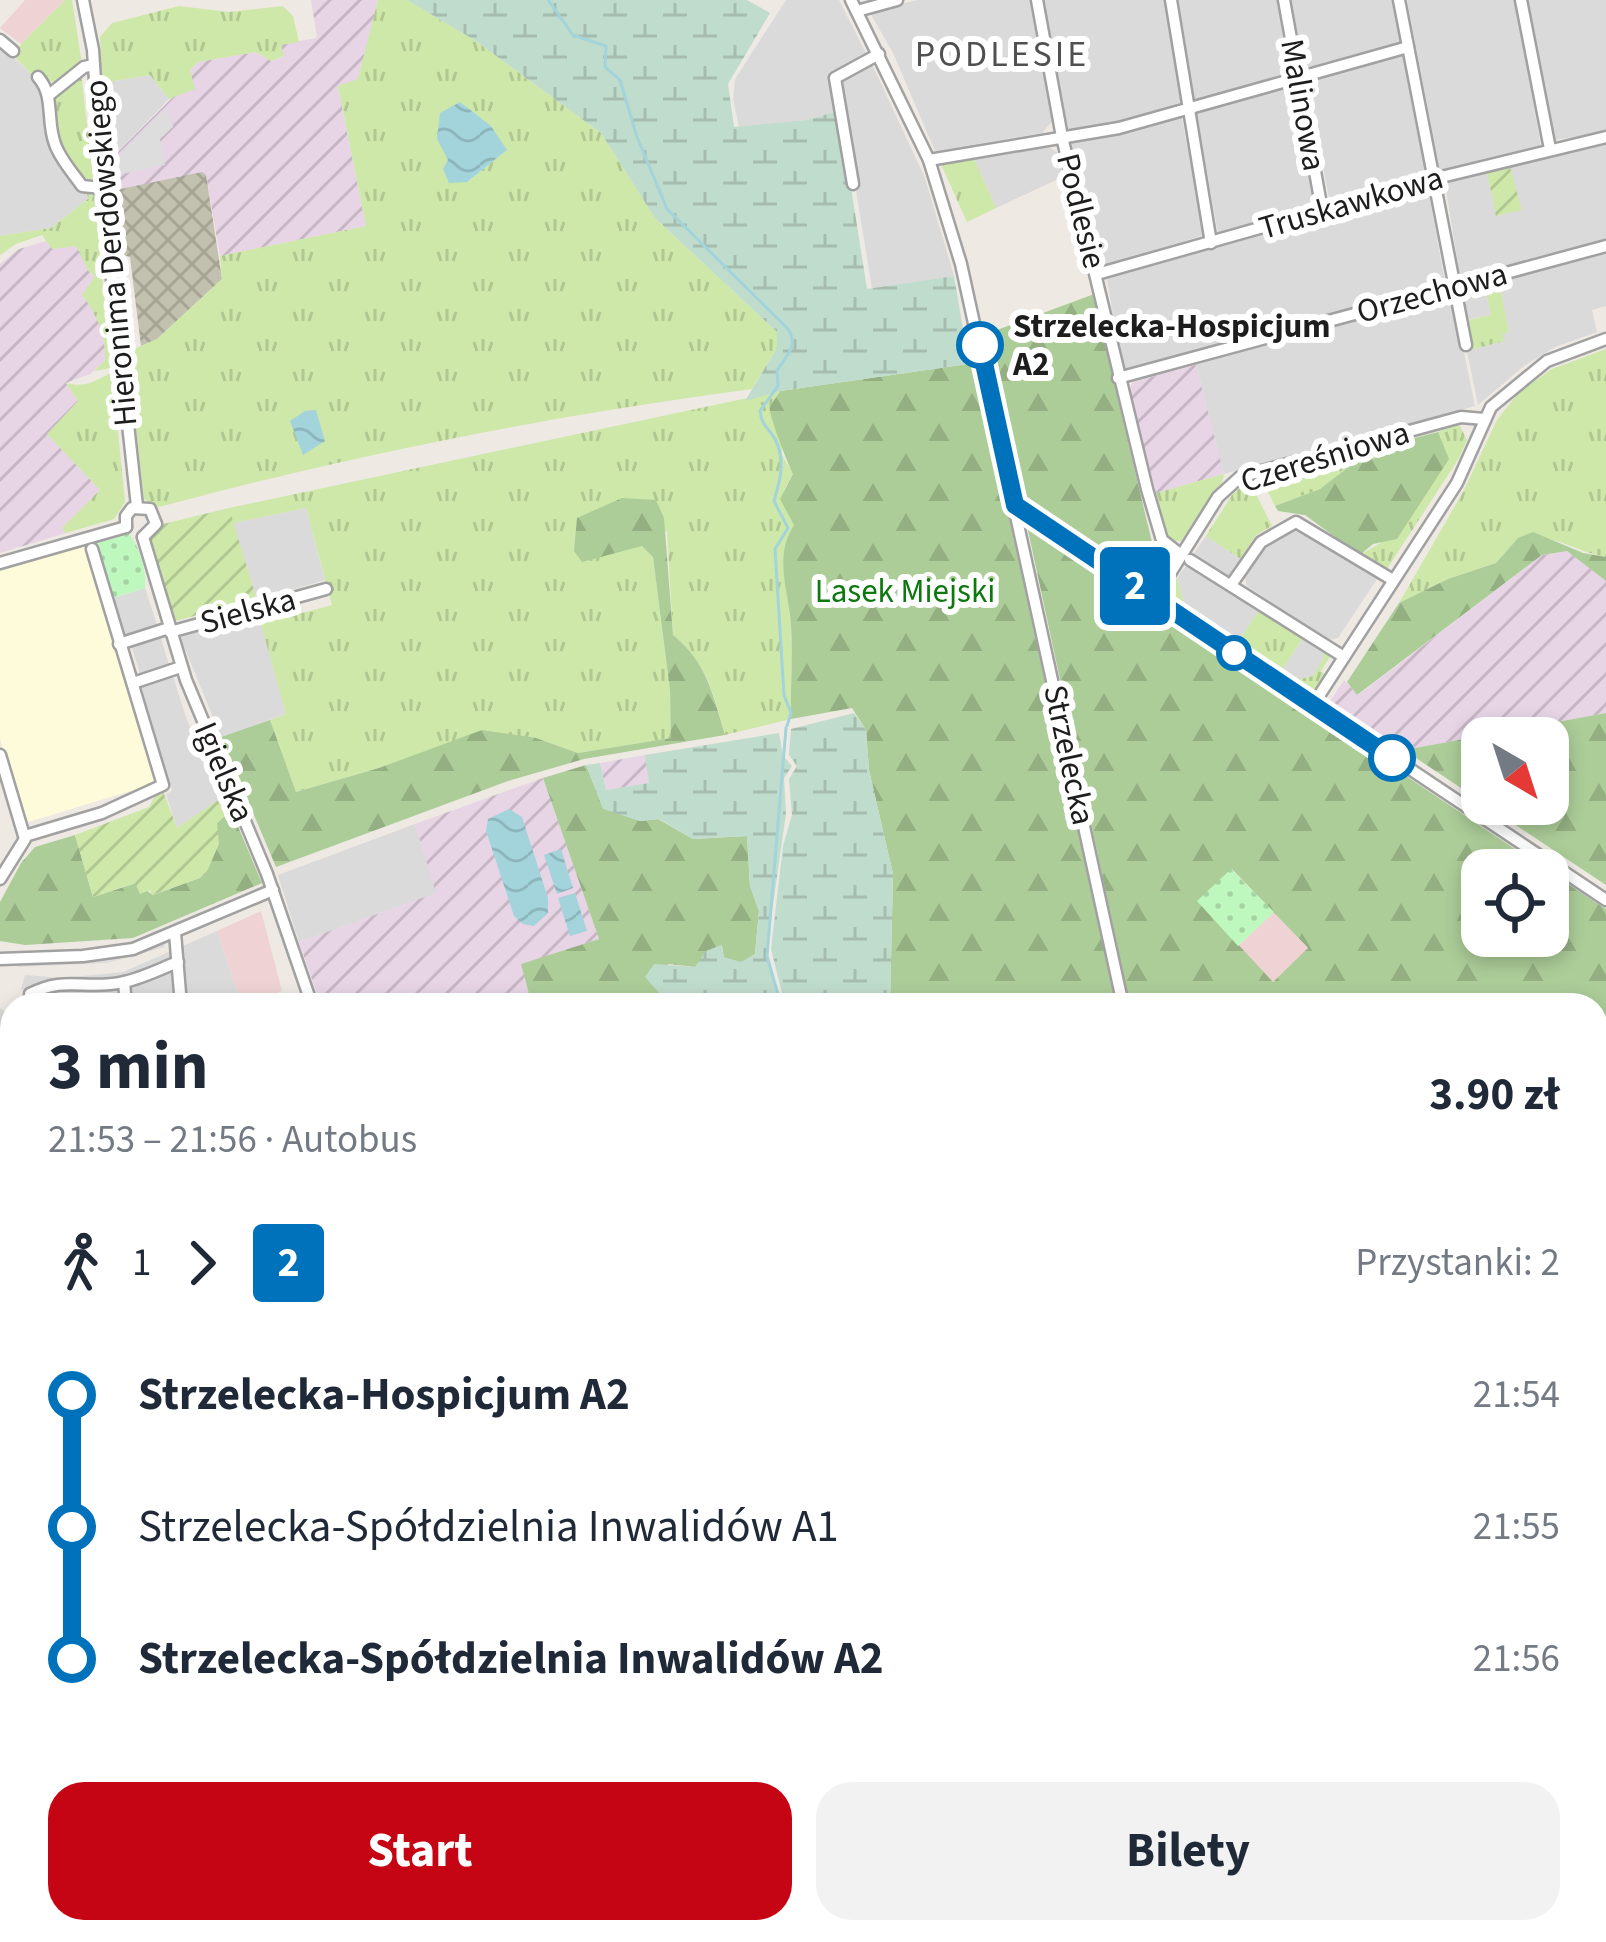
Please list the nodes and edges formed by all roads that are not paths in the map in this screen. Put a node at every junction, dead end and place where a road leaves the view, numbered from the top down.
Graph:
1 (83, 0) edge
2 (897, 0) edge
3 (1037, 0) edge
4 (1172, 0) edge
5 (1284, 0) edge
6 (1399, 0) edge
7 (1521, 0) edge
8 (854, 6) edge
9 (0, 40) edge
10 (1408, 47) junction
11 (14, 51) dead end
12 (879, 54) junction
13 (94, 64) junction
14 (38, 77) dead end
15 (1298, 78) junction
16 (50, 95) junction
17 (1188, 110) junction
18 (1062, 137) junction
19 (1606, 137) edge
20 (1550, 149) junction
21 (928, 160) junction
22 (1433, 179) junction
23 (853, 184) dead end
24 (102, 188) junction
25 (1322, 210) junction
26 (1211, 244) junction
27 (1606, 246) edge
28 (1097, 274) junction
29 (1455, 286) junction
30 (1606, 339) edge
31 (1466, 345) dead end
32 (1118, 378) junction
33 (1484, 419) junction
34 (1015, 505) junction
35 (137, 506) junction
36 (126, 526) junction
37 (143, 537) junction
38 (92, 549) dead end
39 (1186, 557) junction
40 (0, 563) edge
41 (1393, 580) junction
42 (1231, 585) junction
43 (326, 590) dead end
44 (1154, 599) junction
45 (170, 630) junction
46 (118, 644) junction
47 (1343, 657) junction
48 (181, 667) junction
49 (133, 683) junction
50 (1313, 705) junction
51 (0, 755) edge
52 (25, 836) junction
53 (0, 879) edge
54 (273, 890) junction
55 (1606, 900) edge
56 (175, 933) junction
57 (0, 959) edge
58 (178, 962) junction
59 (124, 982) junction
60 (32, 993) edge
61 (125, 993) edge
62 (180, 993) edge
63 (308, 993) edge
64 (1120, 993) edge

1 - 13 street, Hieronima Derdowskiego
2 - 8 street
3 - 18 street, Podlesie
4 - 17 street
5 - 15 street, Malinowa
6 - 10 street
7 - 20 street
8 - 12 street, Strzelecka
9 - 11 street
10 - 15 street
10 - 22 street
12 - 21 street, Strzelecka
12 - 23 street
13 - 16 street
13 - 24 street, Hieronima Derdowskiego
14 - 16 street
15 - 17 street
15 - 25 street, Malinowa
16 - 24 street
17 - 18 street
17 - 26 street
18 - 21 street, Podlesie
18 - 28 street, Podlesie
19 - 20 street, Truskawkowa
20 - 22 street, Truskawkowa
21 - 34 street, Strzelecka
22 - 25 street, Truskawkowa
22 - 29 street
24 - 35 street, Hieronima Derdowskiego
25 - 26 street, Truskawkowa
26 - 28 street, Truskawkowa
27 - 29 street, Orzechowa
28 - 32 street, Podlesie
29 - 31 street
29 - 32 street, Orzechowa
30 - 33 street
32 - 39 street, Podlesie
33 - 39 street, Czereśniowa
33 - 41 street
34 - 44 street
34 - 64 street, Strzelecka
35 - 36 street
35 - 37 street
36 - 37 street
36 - 40 street
37 - 45 street, Igielska
38 - 46 street
39 - 42 street
39 - 44 street, Czereśniowa
41 - 42 street
41 - 47 street
42 - 47 street
43 - 45 street, Sielska
44 - 50 street
45 - 46 street, Sielska
45 - 48 street, Igielska
46 - 49 street
47 - 50 street
48 - 49 street
48 - 54 street, Igielska
49 - 52 street
50 - 55 street
51 - 52 street
52 - 53 street
54 - 56 street
54 - 63 street, Igielska
56 - 57 street
56 - 58 street
58 - 59 street
58 - 62 street
59 - 60 street
59 - 61 street

